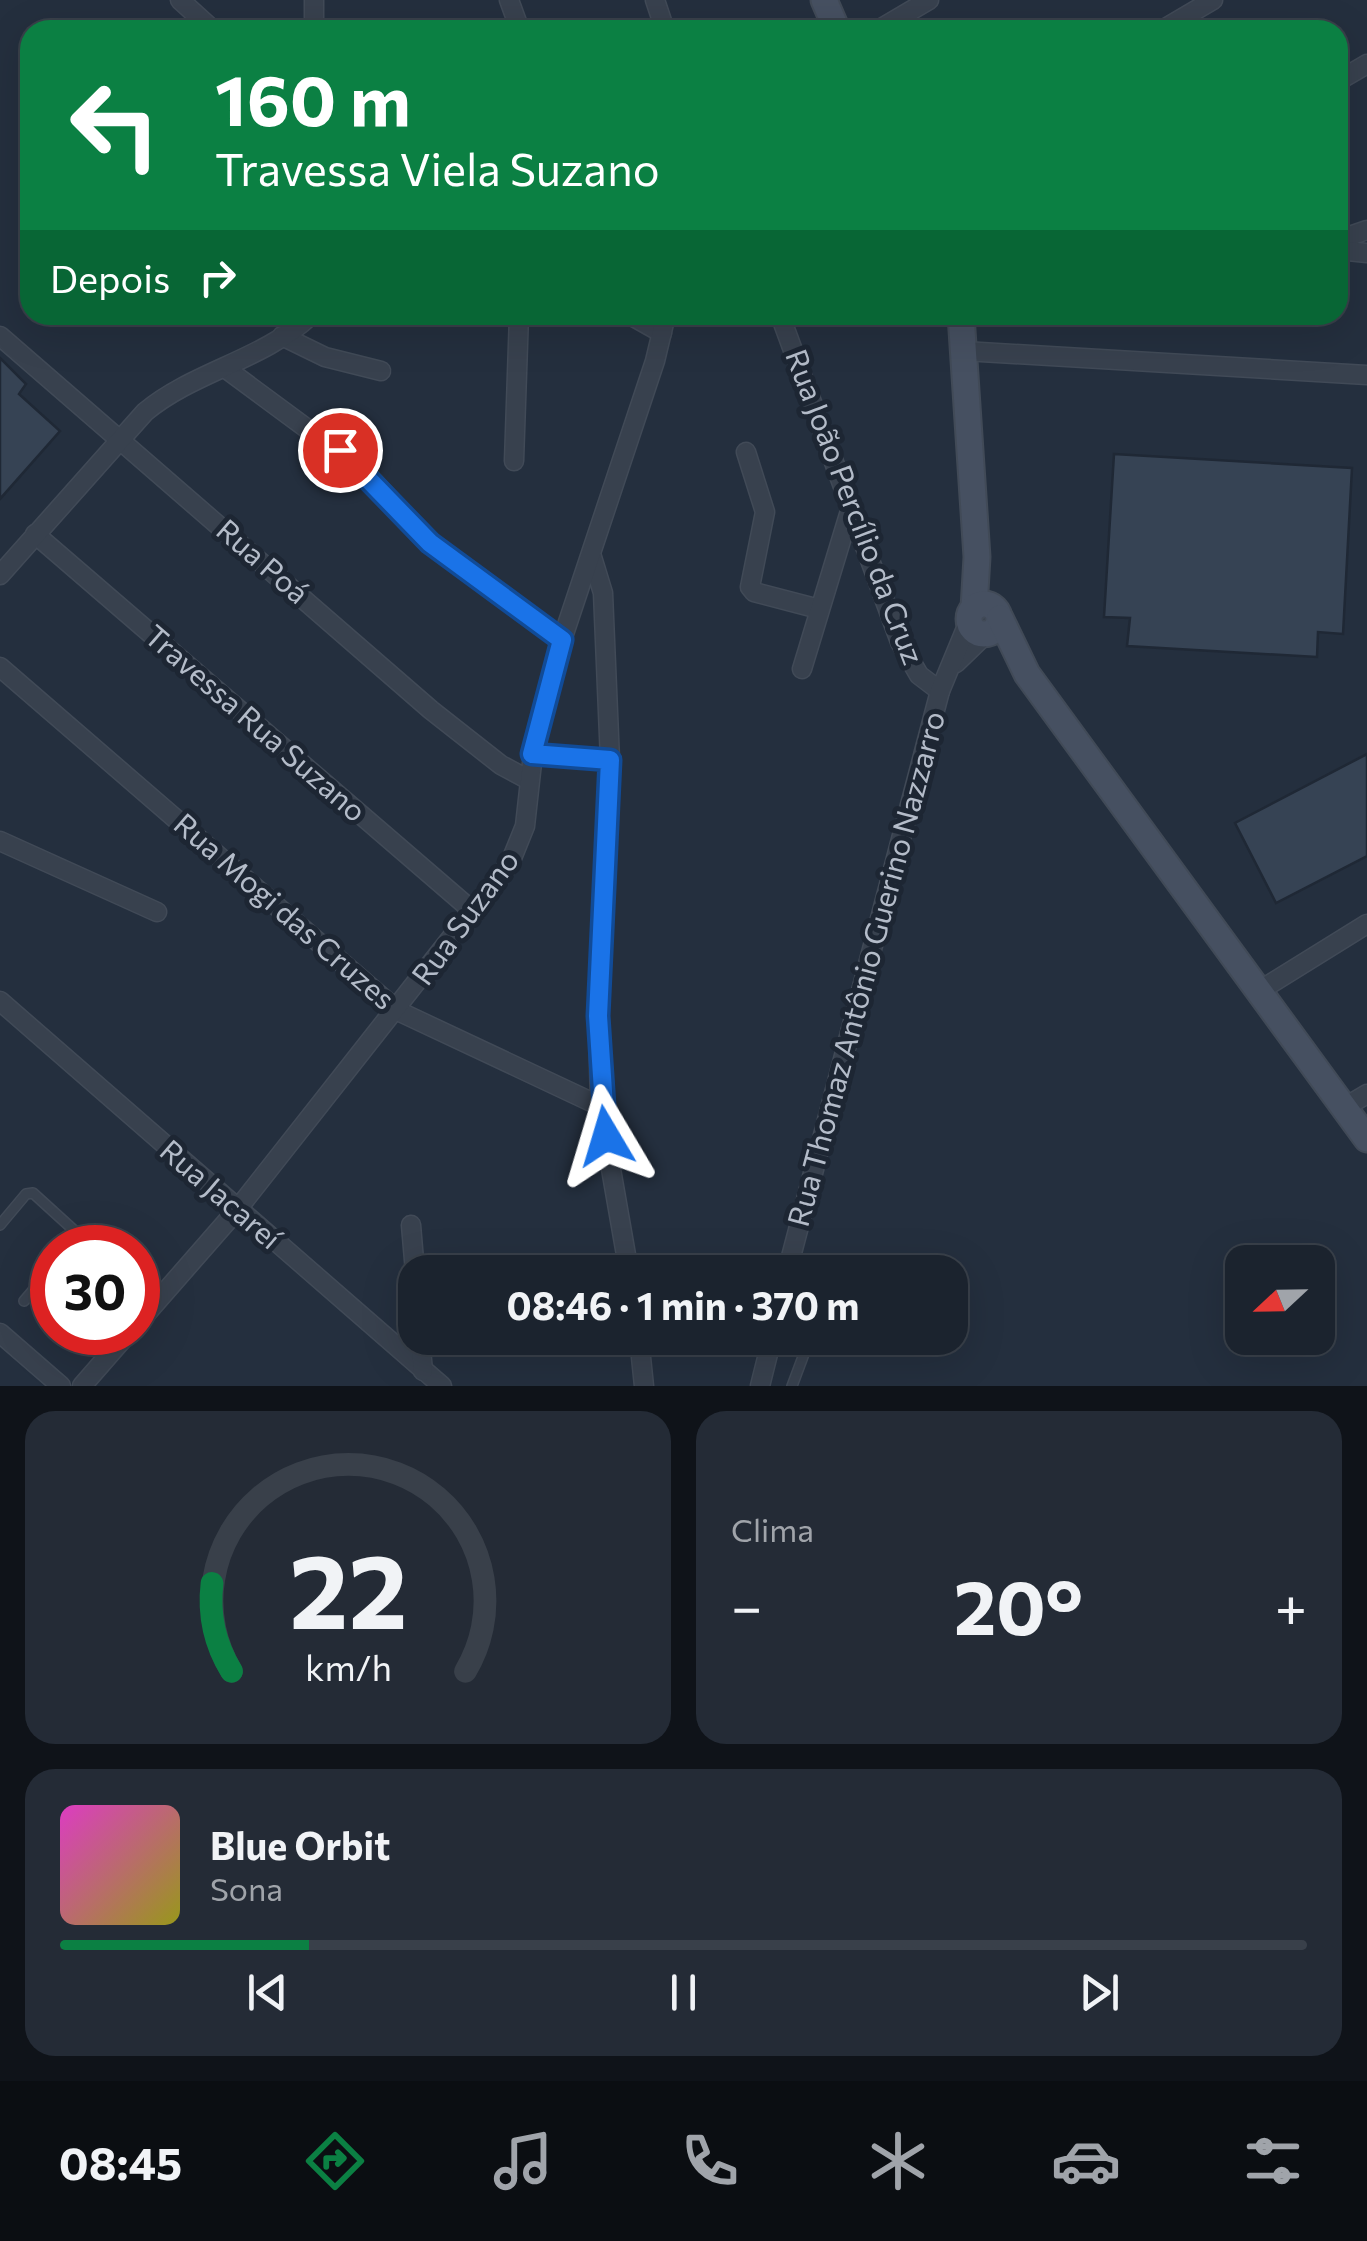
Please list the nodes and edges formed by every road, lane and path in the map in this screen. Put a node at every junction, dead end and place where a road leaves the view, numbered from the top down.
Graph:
1 (180, 0) edge
2 (928, 0) edge
3 (1213, 0) edge
4 (201, 20) edge
5 (895, 20) edge
6 (1179, 20) edge
7 (297, 325) edge
8 (519, 325) edge
9 (664, 325) edge
10 (784, 325) edge
11 (962, 325) edge
12 (0, 336) edge
13 (282, 336) junction
14 (964, 351) junction
15 (226, 368) junction
16 (381, 371) dead end
17 (1367, 374) edge
18 (120, 438) junction
19 (746, 452) dead end
20 (514, 461) dead end
21 (850, 511) junction
22 (35, 534) junction
23 (592, 557) junction
24 (0, 575) edge
25 (819, 609) junction
26 (985, 620) junction
27 (562, 640) junction
28 (0, 667) edge
29 (802, 670) dead end
30 (940, 691) junction
31 (532, 754) junction
32 (610, 760) junction
33 (529, 780) junction
34 (0, 841) edge
35 (158, 912) dead end
36 (475, 913) junction
37 (1367, 924) edge
38 (1259, 991) junction
39 (0, 1001) edge
40 (398, 1010) junction
41 (1356, 1101) edge
42 (600, 1106) junction
43 (1367, 1139) edge
44 (236, 1211) junction
45 (0, 1225) edge
46 (68, 1225) edge
47 (411, 1226) dead end
48 (414, 1255) edge
49 (626, 1255) edge
50 (791, 1255) edge
51 (30, 1294) edge
52 (160, 1298) edge
53 (24, 1301) dead end
54 (0, 1333) edge
55 (109, 1355) edge
56 (422, 1355) edge
57 (641, 1355) edge
58 (768, 1355) edge
59 (804, 1355) edge
60 (423, 1371) junction
61 (61, 1386) edge
62 (82, 1386) edge
63 (442, 1386) edge
64 (644, 1386) edge
65 (760, 1386) edge
66 (792, 1386) edge

1 - 4 street
2 - 5 street
3 - 6 street
7 - 13 street
8 - 20 street
9 - 23 street, Rua Suzano
10 - 21 street, Rua João Percílio da Cruz
11 - 14 main road
12 - 18 street, Rua Poá
13 - 15 street
13 - 16 street
14 - 17 street
14 - 26 main road
15 - 18 street
15 - 27 street
18 - 22 street
18 - 33 street, Rua Poá
19 - 25 street
21 - 25 street
21 - 30 street, Rua João Percílio da Cruz
22 - 24 street
22 - 36 street, Travessa Rua Suzano
23 - 27 street, Rua Suzano
23 - 32 street
25 - 29 street
26 - 30 street, Rua Thomaz Antônio Guerino Nazzarro
26 - 38 main road
27 - 31 street, Rua Suzano
28 - 40 street, Rua Mogi das Cruzes
30 - 50 street, Rua Thomaz Antônio Guerino Nazzarro
31 - 32 street
31 - 33 street, Rua Suzano
32 - 42 street
33 - 36 street, Rua Suzano
34 - 35 street
36 - 40 street, Rua Suzano
37 - 38 street
38 - 41 main road
39 - 44 street, Rua Jacareí
40 - 42 street, Rua Mogi das Cruzes
40 - 44 street, Rua Suzano
41 - 43 main road
42 - 49 street
44 - 52 street, Rua Suzano
44 - 60 street, Rua Jacareí
45 - 46 lane
47 - 48 street
51 - 53 lane
54 - 61 street
55 - 62 street
56 - 60 street
57 - 64 street
58 - 65 street
59 - 66 lane
60 - 63 street, Rua Jacareí

